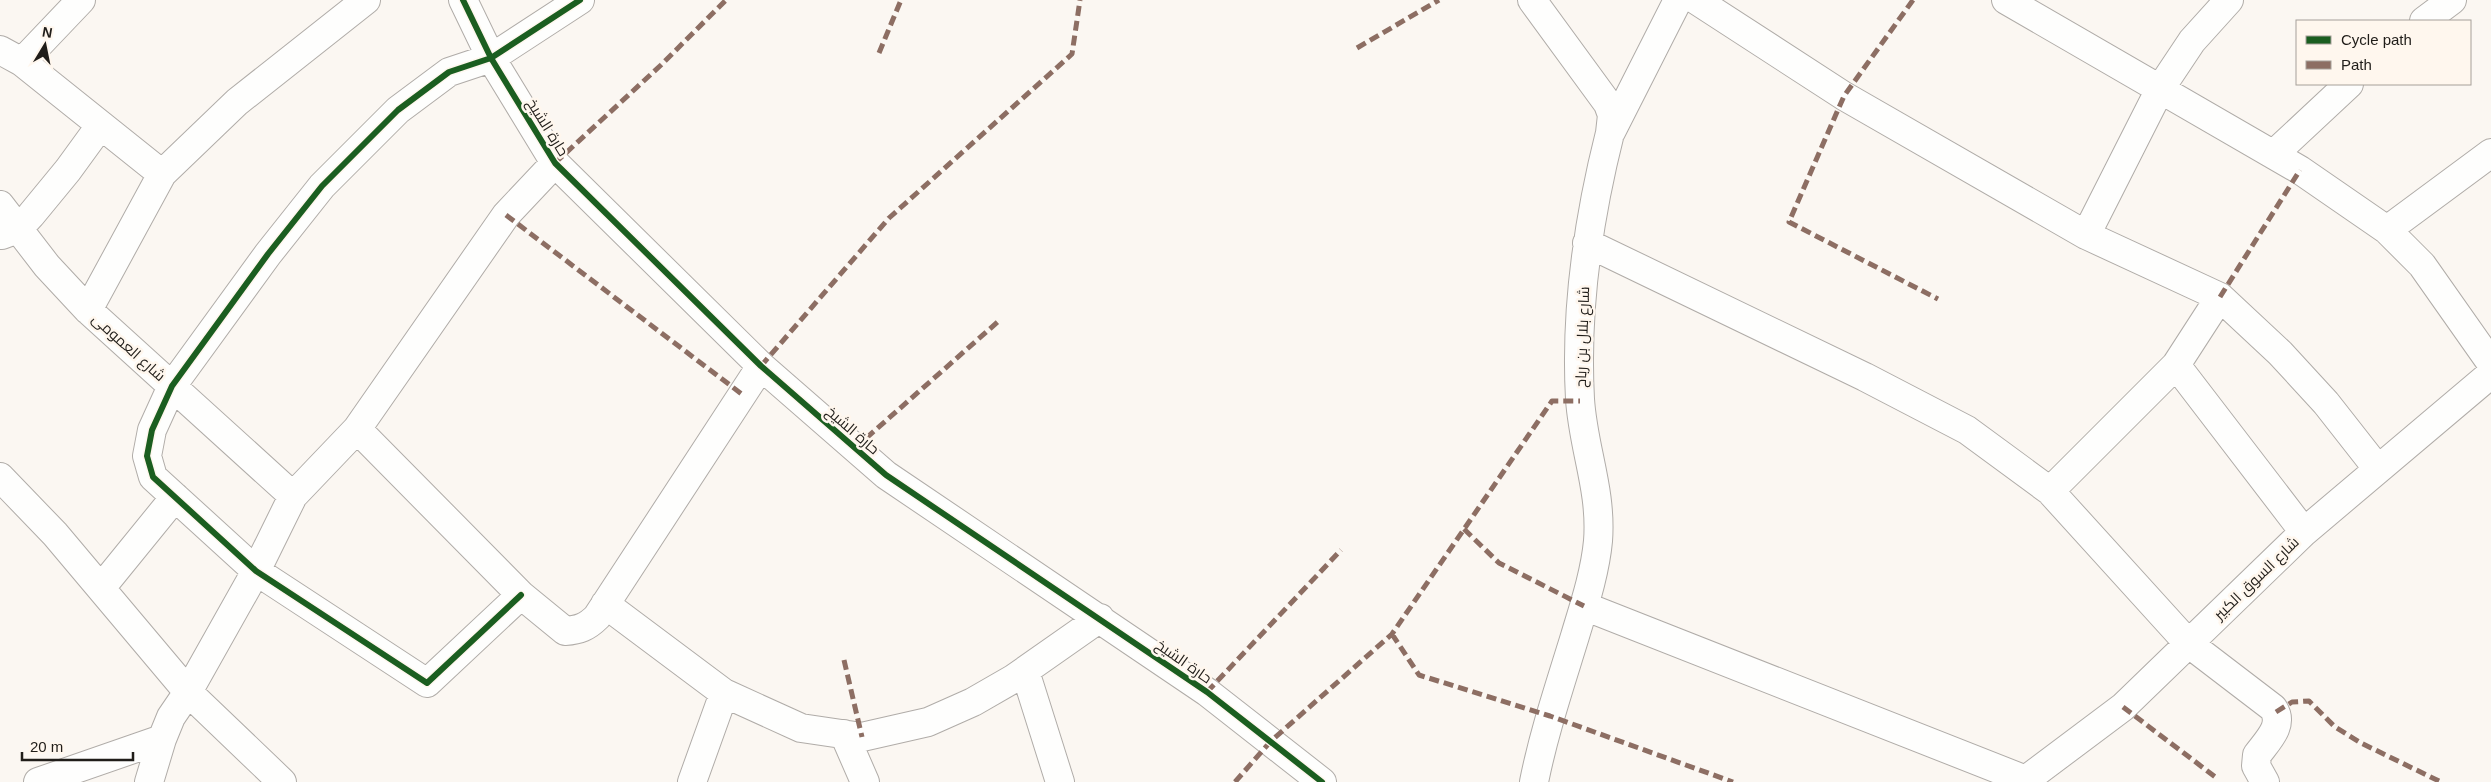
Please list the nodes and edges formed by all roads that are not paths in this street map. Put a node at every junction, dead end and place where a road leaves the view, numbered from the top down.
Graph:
1 (81, 0) edge
2 (366, 0) edge
3 (463, 0) edge
4 (580, 0) edge
5 (1532, 0) edge
6 (1678, 0) edge
7 (1696, 0) edge
8 (2006, 0) edge
9 (2229, 0) edge
10 (2452, 0) edge
11 (2425, 20) edge
12 (11, 56) edge
13 (491, 58) junction
14 (2348, 85) edge
15 (2160, 89) junction
16 (100, 126) junction
17 (1610, 133) junction
18 (2491, 153) edge
19 (2274, 154) junction
20 (555, 163) junction
21 (162, 174) junction
22 (0, 205) edge
23 (2387, 230) junction
24 (9, 232) edge
25 (2086, 235) junction
26 (1587, 243) junction
27 (2220, 297) junction
28 (88, 310) junction
29 (2491, 363) edge
30 (762, 366) junction
31 (2176, 366) junction
32 (2491, 374) edge
33 (172, 386) junction
34 (357, 429) junction
35 (2377, 468) junction
36 (0, 477) edge
37 (2050, 491) junction
38 (293, 496) junction
39 (175, 497) junction
40 (2304, 532) junction
41 (256, 571) junction
42 (101, 588) junction
43 (521, 595) junction
44 (606, 604) junction
45 (1584, 606) junction
46 (1100, 618) junction
47 (2188, 643) junction
48 (1025, 671) junction
49 (188, 692) junction
50 (724, 693) junction
51 (844, 734) junction
52 (162, 739) junction
53 (2027, 781) edge
54 (38, 782) edge
55 (149, 782) edge
56 (282, 782) edge
57 (692, 782) edge
58 (865, 782) edge
59 (1060, 782) edge
60 (1322, 782) edge
61 (1534, 782) edge
62 (2265, 782) edge

1 - 12 street
2 - 21 street
3 - 13 street, حارة الشيخ
4 - 13 street
5 - 17 street, شارع بلال بن رباح
6 - 17 street
7 - 25 street
8 - 15 street
9 - 15 street
10 - 11 street
12 - 16 street
13 - 20 street, حارة الشيخ
13 - 33 street
14 - 19 street
15 - 19 street
15 - 25 street
16 - 21 street
16 - 24 street
17 - 26 street, شارع بلال بن رباح
18 - 23 street
19 - 23 street
20 - 30 street, حارة الشيخ
20 - 34 street
21 - 28 street
22 - 24 street, شارع العمومى
23 - 29 street
24 - 28 street, شارع العمومى
25 - 27 street
26 - 37 street
26 - 45 street, شارع بلال بن رباح
27 - 31 street
27 - 35 street
28 - 33 street, شارع العمومى
30 - 44 street
30 - 46 street, حارة الشيخ
31 - 37 street
31 - 40 street
32 - 35 street, شارع السوق الكبير
33 - 38 street, شارع العمومى
33 - 39 street
34 - 38 street
34 - 43 street
35 - 40 street, شارع السوق الكبير
36 - 42 street
37 - 47 street
38 - 41 street
39 - 41 street
39 - 42 street
40 - 47 street, شارع السوق الكبير
41 - 43 street
41 - 49 street
42 - 49 street
43 - 44 street
44 - 50 street
45 - 53 street
45 - 61 street, شارع بلال بن رباح
46 - 48 street
46 - 60 street, حارة الشيخ
47 - 53 street, شارع السوق الكبير
47 - 62 street
48 - 51 street
48 - 59 street
49 - 52 street
49 - 56 street
50 - 51 street
50 - 57 street
51 - 58 street
52 - 54 street
52 - 55 street

